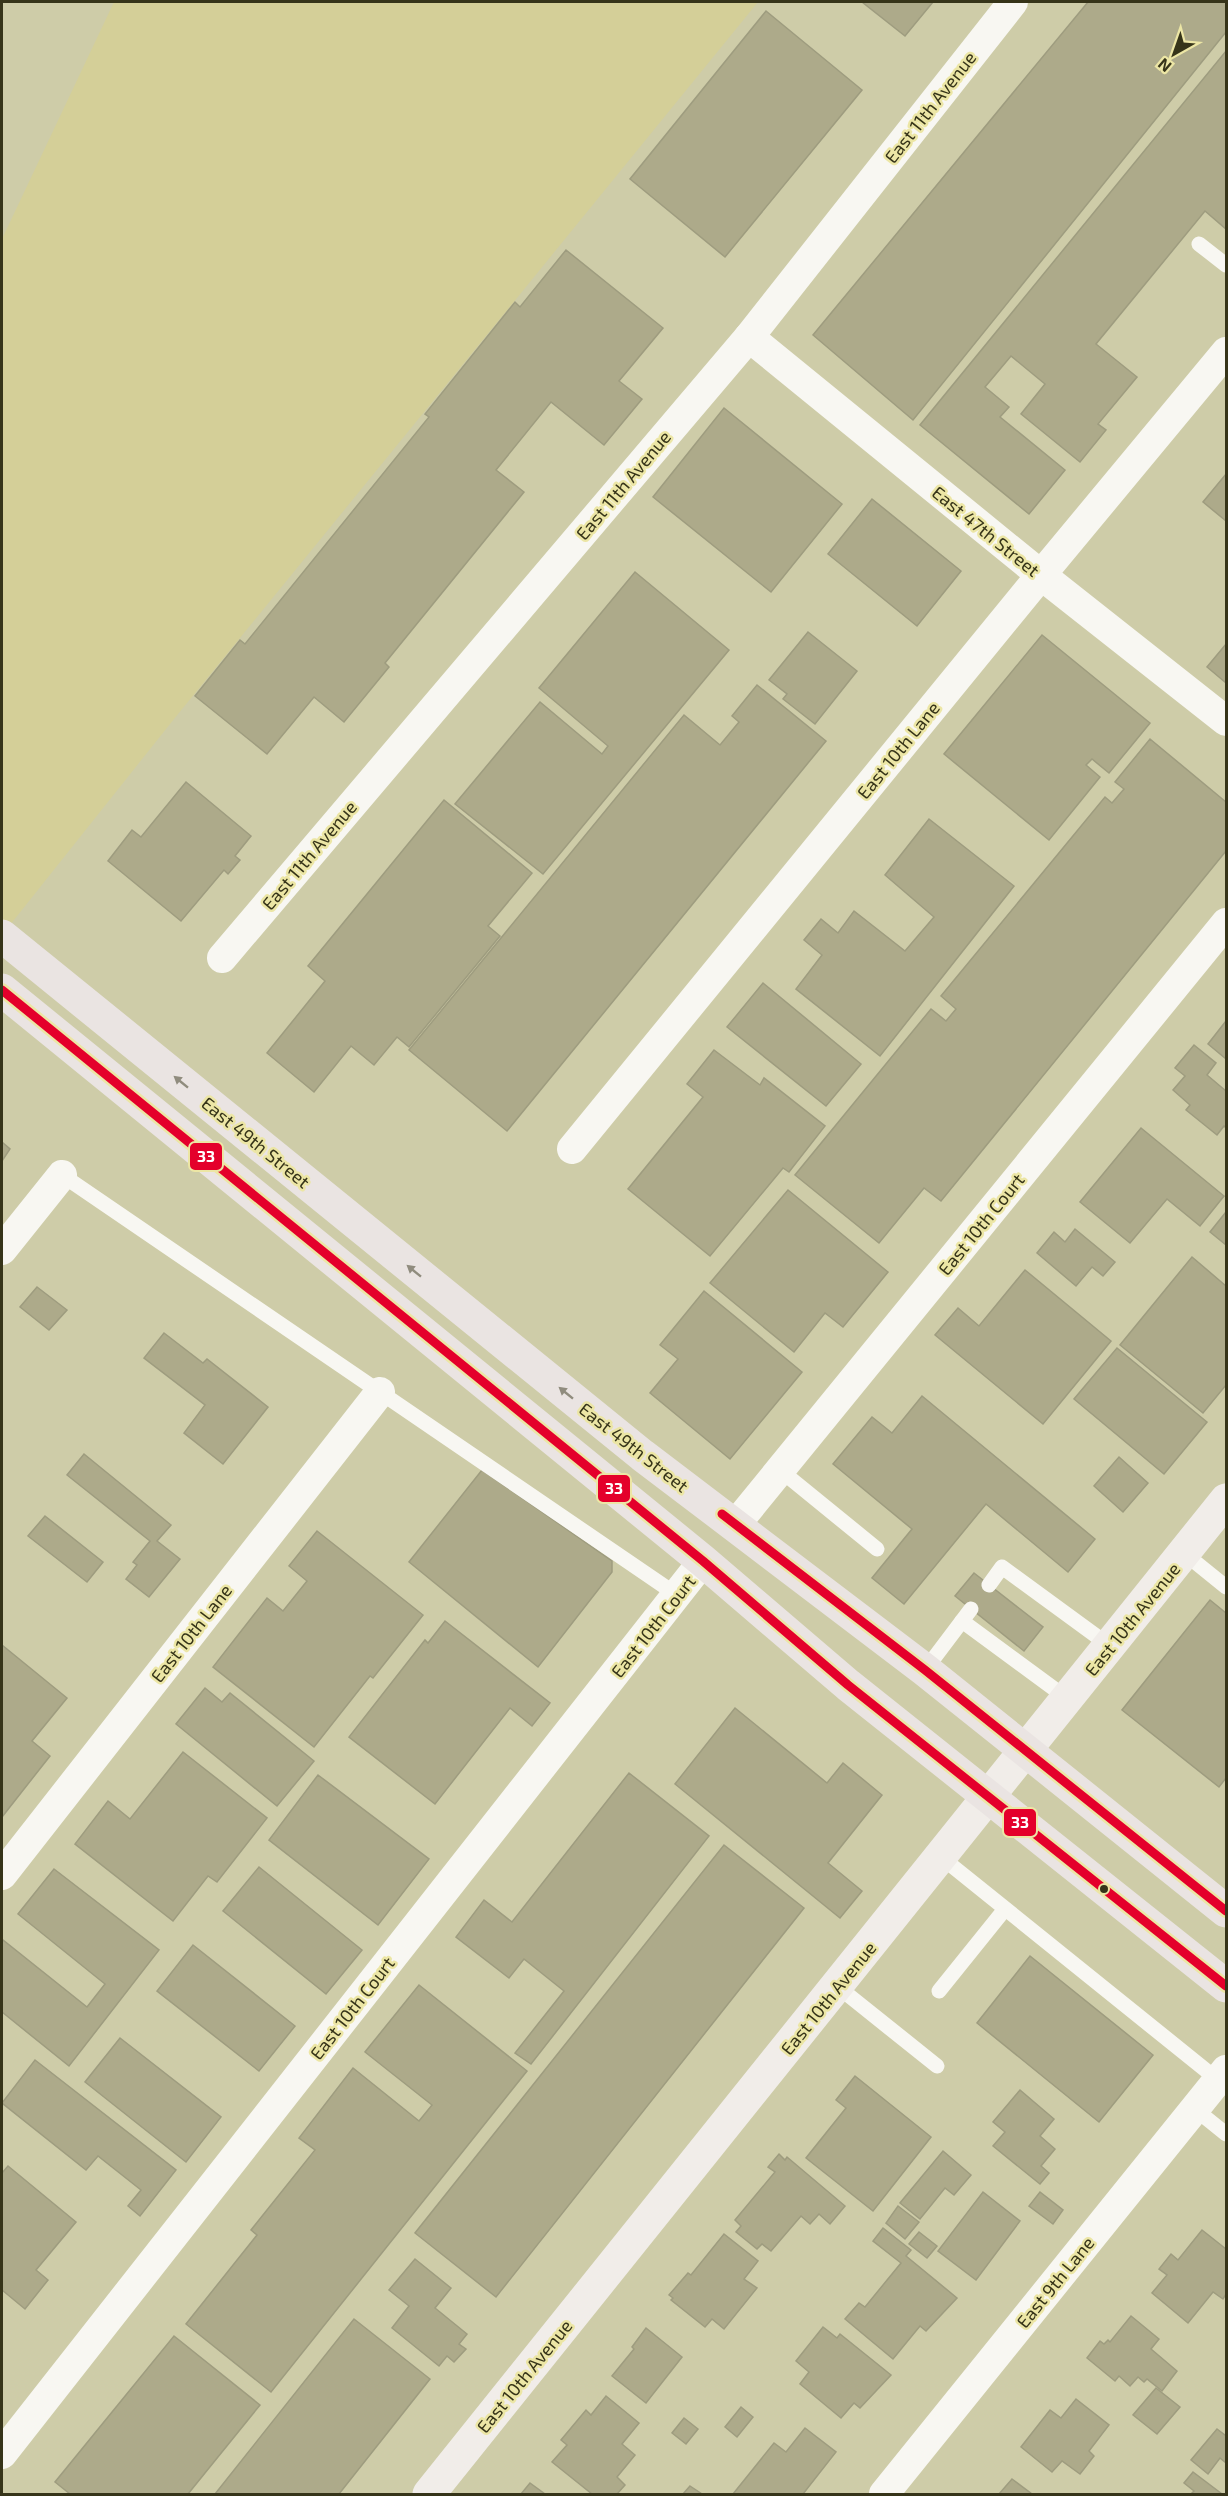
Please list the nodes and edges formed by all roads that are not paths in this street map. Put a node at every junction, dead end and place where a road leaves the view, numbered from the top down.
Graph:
1 (1013, 2) edge
2 (1199, 244) dead end
3 (1227, 265) edge
4 (749, 337) junction
5 (1227, 352) edge
6 (1041, 575) junction
7 (1227, 722) edge
8 (1227, 923) edge
9 (2, 936) edge
10 (222, 958) dead end
11 (11, 998) edge
12 (572, 1149) dead end
13 (63, 1175) joint
14 (2, 1250) edge
15 (380, 1392) junction
16 (780, 1470) junction
17 (1227, 1500) edge
18 (736, 1524) junction
19 (877, 1549) dead end
20 (1184, 1553) junction
21 (703, 1561) junction
22 (989, 1585) dead end
23 (1227, 1587) edge
24 (677, 1595) junction
25 (1110, 1646) junction
26 (926, 1670) junction
27 (1068, 1699) junction
28 (1027, 1751) junction
29 (988, 1798) junction
30 (941, 1857) junction
31 (2, 1875) edge
32 (1005, 1909) junction
33 (1227, 1911) edge
34 (837, 1986) junction
35 (1227, 1986) edge
36 (939, 1991) dead end
37 (937, 2066) dead end
38 (1222, 2075) edge
39 (1195, 2109) junction
40 (1227, 2134) edge
41 (2, 2454) edge
42 (429, 2494) edge
43 (884, 2494) edge

1 - 4 street, East 11th Avenue
2 - 3 lane
4 - 6 street, East 47th Street
4 - 10 street, East 11th Avenue
5 - 6 street, East 10th Lane
6 - 7 street, East 47th Street
6 - 12 street, East 10th Lane
8 - 16 street, East 10th Court
18 -> 9 main road, East 49th Street
11 - 21 main road
13 - 14 street
13 - 15 lane
15 - 24 lane
15 - 31 street, East 10th Lane
16 - 18 street, East 10th Court
16 - 19 lane
17 - 20 street, East 10th Avenue
18 - 26 main road, East 49th Street
20 - 23 lane
20 - 25 street, East 10th Avenue
21 - 24 street, East 10th Court
21 - 29 main road
22 - 25 lane
24 - 41 street, East 10th Court
25 - 27 street, East 10th Avenue
26 - 27 lane
26 - 28 main road, East 49th Street
27 - 28 street, East 10th Avenue
28 - 29 street, East 10th Avenue
28 - 33 main road, East 49th Street
29 - 30 street, East 10th Avenue
29 - 35 main road
30 - 32 lane
30 - 34 street, East 10th Avenue
32 - 36 lane
32 - 38 lane
34 - 37 lane
34 - 42 street, East 10th Avenue
38 - 39 street, East 9th Lane
39 - 40 lane
39 - 43 street, East 9th Lane

